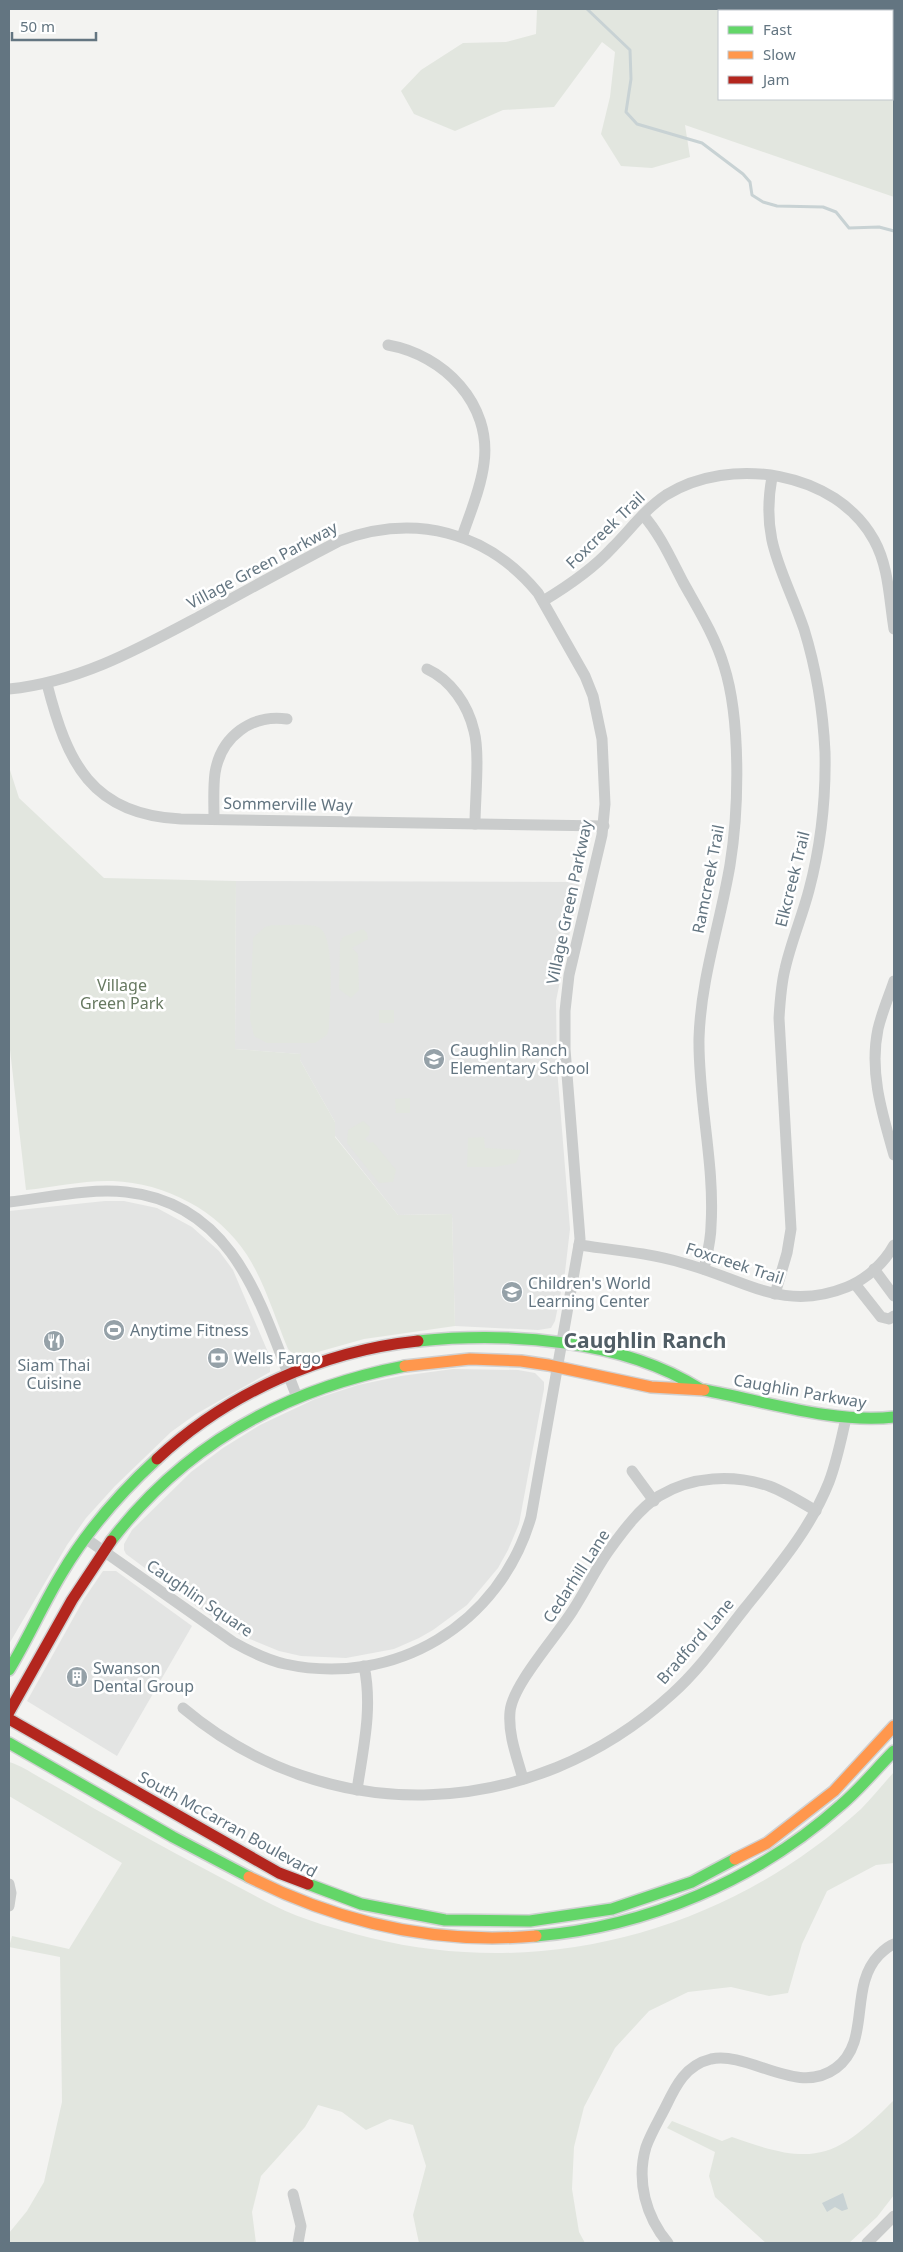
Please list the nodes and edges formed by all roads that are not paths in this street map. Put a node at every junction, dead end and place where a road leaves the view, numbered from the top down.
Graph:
1 (388, 346) dead end
2 (772, 477) junction
3 (643, 515) junction
4 (462, 537) junction
5 (543, 601) junction
6 (894, 629) edge
7 (427, 668) dead end
8 (47, 684) junction
9 (9, 689) edge
10 (287, 719) dead end
11 (214, 819) junction
12 (475, 824) junction
13 (604, 826) junction
14 (894, 980) edge
15 (894, 1155) edge
16 (9, 1202) edge
17 (579, 1245) junction
18 (894, 1245) edge
19 (704, 1269) junction
20 (874, 1270) junction
21 (854, 1284) junction
22 (775, 1294) junction
23 (894, 1296) edge
24 (894, 1316) edge
25 (562, 1343) junction
26 (558, 1366) junction
27 (288, 1374) junction
28 (700, 1389) junction
29 (297, 1397) junction
30 (894, 1417) edge
31 (846, 1418) junction
32 (632, 1471) dead end
33 (654, 1501) junction
34 (816, 1510) junction
35 (85, 1538) junction
36 (104, 1551) junction
37 (364, 1666) junction
38 (9, 1670) edge
39 (183, 1708) dead end
40 (9, 1712) edge
41 (9, 1719) edge
42 (894, 1726) edge
43 (9, 1744) edge
44 (894, 1751) edge
45 (894, 1760) edge
46 (883, 1764) junction
47 (523, 1779) junction
48 (357, 1790) junction
49 (9, 1884) edge
50 (9, 1906) edge
51 (894, 1944) edge
52 (293, 2194) dead end
53 (894, 2216) edge
54 (298, 2243) edge
55 (668, 2243) edge
56 (866, 2243) edge

1 - 4 street
2 - 3 street, Foxcreek Trail
2 - 6 street, Foxcreek Trail
2 - 22 street, Elkcreek Trail
3 - 5 street, Foxcreek Trail
3 - 19 street, Ramcreek Trail
4 - 5 street, Village Green Parkway
4 - 8 street, Village Green Parkway
5 - 13 street, Village Green Parkway
7 - 12 street
8 - 9 street, Village Green Parkway
8 - 11 street, Sommerville Way
10 - 11 street
11 - 12 street, Sommerville Way
12 - 13 street, Sommerville Way
13 - 17 street, Village Green Parkway
14 - 15 street
16 - 27 street
17 - 19 street, Foxcreek Trail
17 - 25 street, Village Green Parkway
18 - 20 street, Foxcreek Trail
19 - 22 street, Foxcreek Trail
20 - 21 street, Foxcreek Trail
20 - 23 street
21 - 22 street, Foxcreek Trail
21 - 24 street
25 - 26 street, Village Green Parkway
25 - 27 main road, Caughlin Parkway
25 - 28 main road, Caughlin Parkway
26 - 28 main road, Caughlin Parkway
26 - 29 main road, Caughlin Parkway
26 - 37 street, Caughlin Square
27 - 29 street
27 - 35 main road, Caughlin Parkway
28 - 31 main road, Caughlin Parkway
29 - 36 main road, Caughlin Parkway
30 - 31 main road, Caughlin Parkway
31 - 34 street, Bradford Lane
32 - 33 street
33 - 34 street, Cedarhill Lane
33 - 47 street, Cedarhill Lane
34 - 47 street, Bradford Lane
35 - 36 street, Caughlin Square
35 - 38 main road, Caughlin Parkway
36 - 37 street, Caughlin Square
36 - 40 main road, Caughlin Parkway
37 - 48 street
39 - 48 street, Bradford Lane
41 - 42 main road, South McCarran Boulevard
43 - 46 main road, South McCarran Boulevard
44 - 46 main road, South McCarran Boulevard
45 - 46 main road
47 - 48 street, Bradford Lane
49 - 50 street
51 - 55 street
52 - 54 street
53 - 56 street

